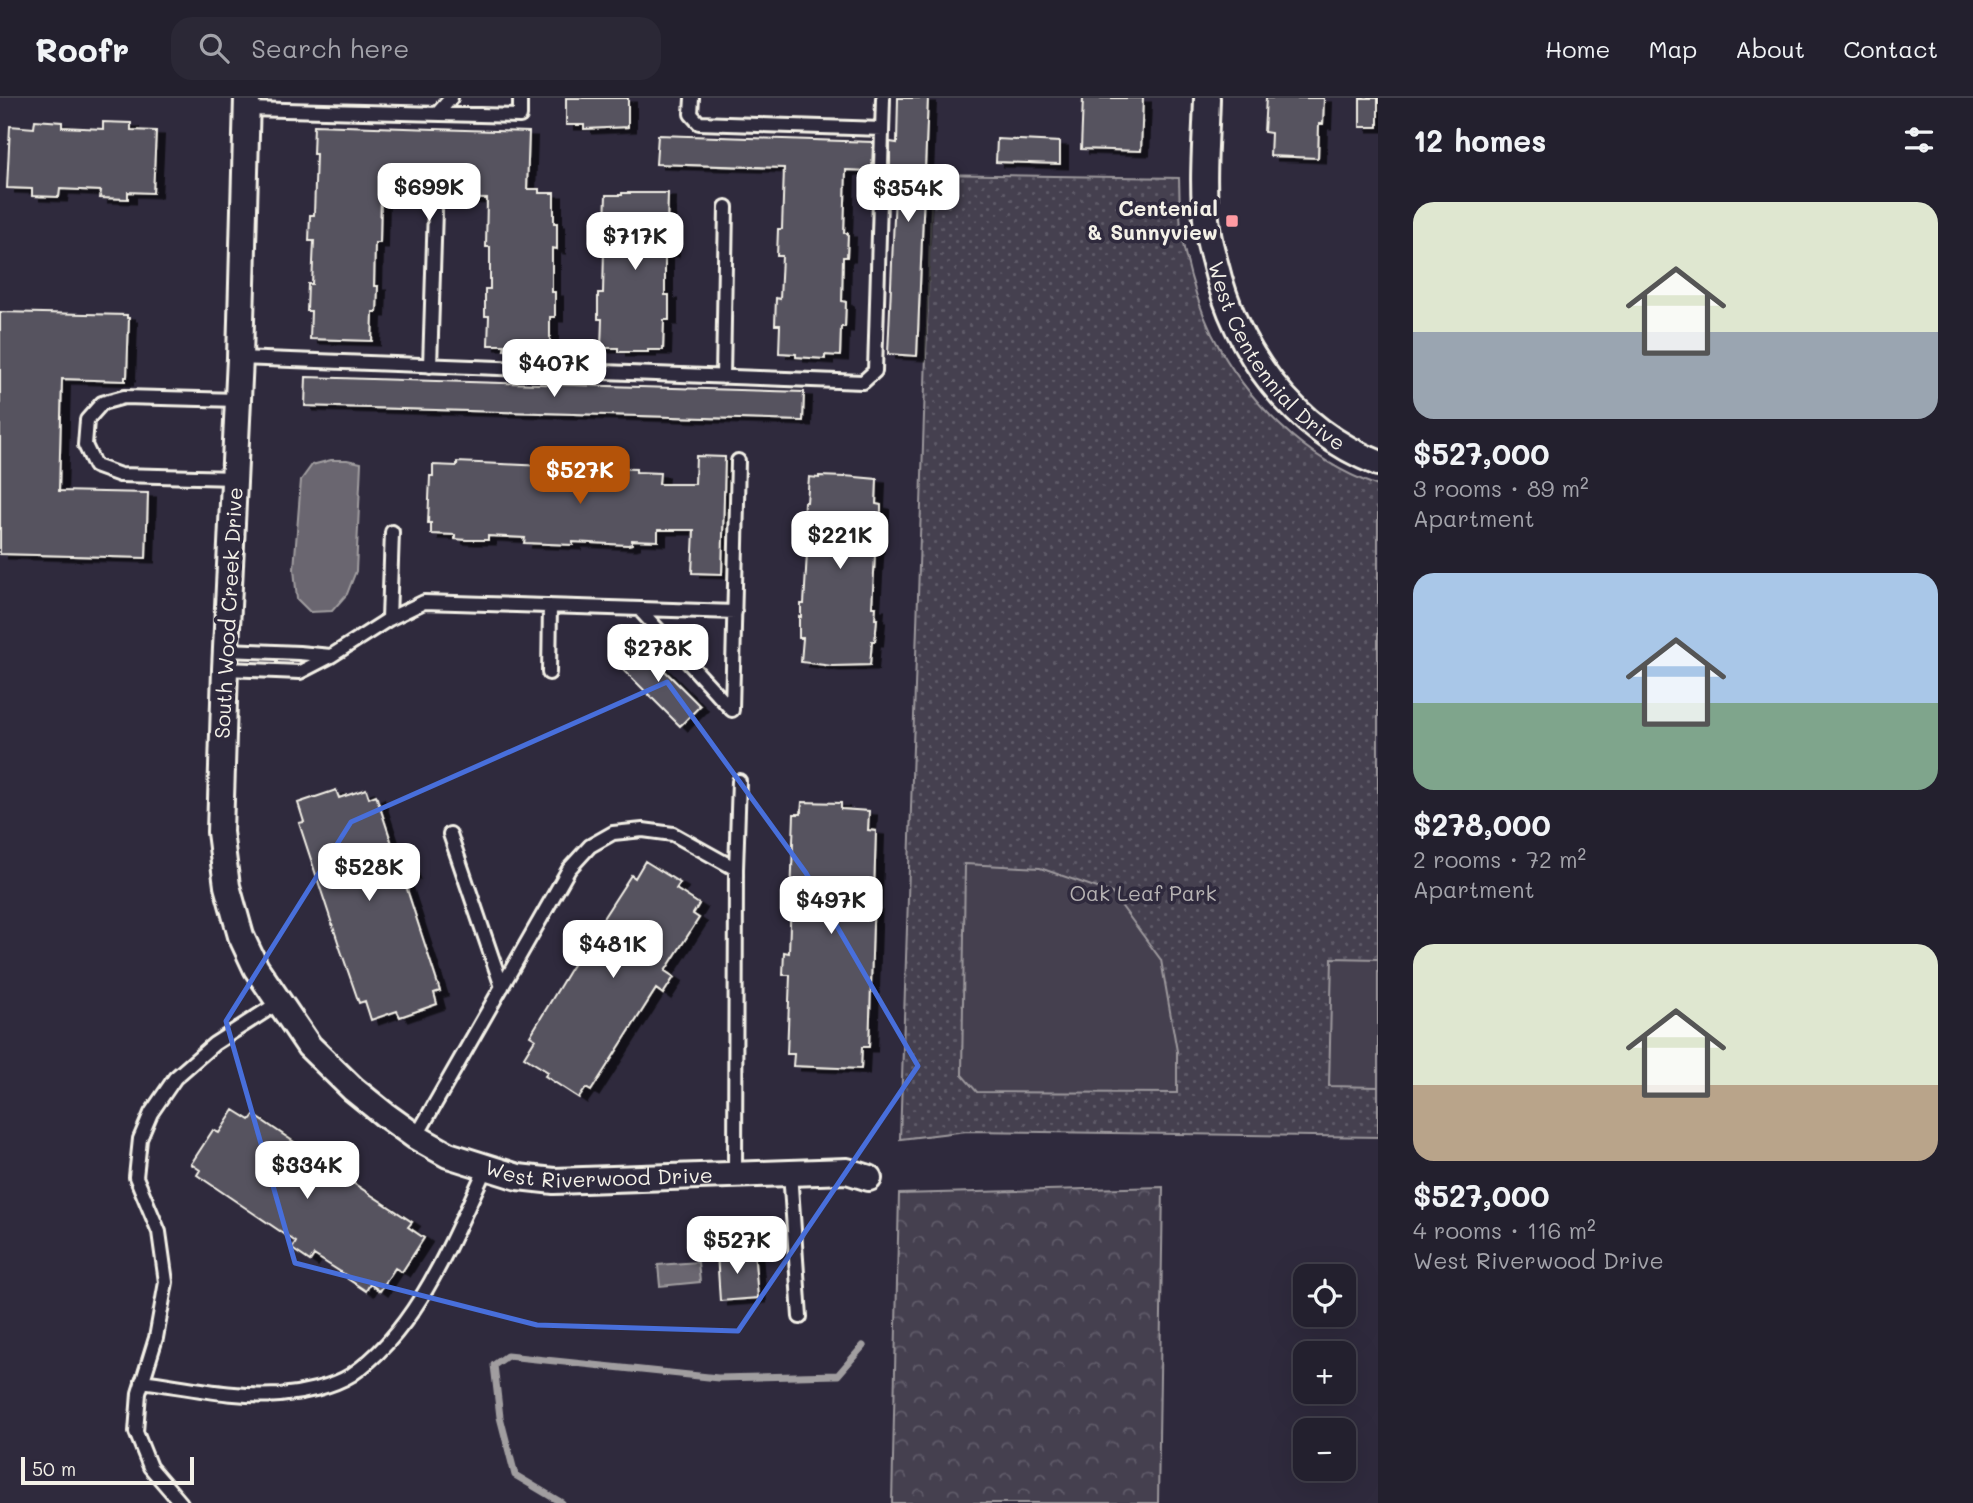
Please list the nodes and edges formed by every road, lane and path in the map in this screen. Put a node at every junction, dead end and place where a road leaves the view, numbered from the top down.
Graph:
1 (451, 98) edge
2 (520, 98) edge
3 (692, 98) edge
4 (883, 98) edge
5 (1207, 98) edge
6 (247, 104) edge
7 (436, 114) junction
8 (882, 129) junction
9 (726, 207) dead end
10 (435, 210) dead end
11 (240, 358) junction
12 (430, 366) junction
13 (723, 377) junction
14 (238, 400) junction
15 (738, 461) dead end
16 (1378, 463) edge
17 (234, 478) junction
18 (392, 531) dead end
19 (550, 606) junction
20 (639, 609) junction
21 (735, 612) junction
22 (389, 619) junction
23 (331, 656) junction
24 (225, 660) junction
25 (549, 673) dead end
26 (739, 781) dead end
27 (450, 834) dead end
28 (736, 869) junction
29 (502, 987) junction
30 (278, 1003) junction
31 (353, 1089) joint
32 (416, 1137) junction
33 (486, 1168) junction
34 (790, 1172) junction
35 (735, 1174) junction
36 (869, 1178) dead end
37 (800, 1317) dead end
38 (142, 1381) junction
39 (181, 1503) edge

1 - 7 lane
2 - 7 lane
3 - 8 lane
4 - 8 lane
5 - 16 street, West Centennial Drive
6 - 7 lane
6 - 11 street, South Wood Creek Drive
8 - 13 lane
9 - 13 lane
10 - 12 lane
11 - 12 lane
11 - 14 street, South Wood Creek Drive
12 - 13 lane
14 - 17 street, South Wood Creek Drive
14 - 17 lane
15 - 21 lane
17 - 24 street, South Wood Creek Drive
18 - 22 lane
19 - 20 lane
19 - 22 lane
19 - 25 lane
20 - 21 lane
20 - 21 lane
22 - 23 lane
23 - 24 lane
23 - 24 lane
24 - 30 street, South Wood Creek Drive
26 - 28 lane
27 - 29 lane
28 - 29 lane
28 - 35 lane
29 - 32 lane
30 - 31 street, South Wood Creek Drive
30 - 38 lane
31 - 32 street, West Riverwood Drive
32 - 33 street, West Riverwood Drive
33 - 35 street, West Riverwood Drive
33 - 38 lane
34 - 35 street, West Riverwood Drive
34 - 36 street, West Riverwood Drive
34 - 37 lane
38 - 39 lane

